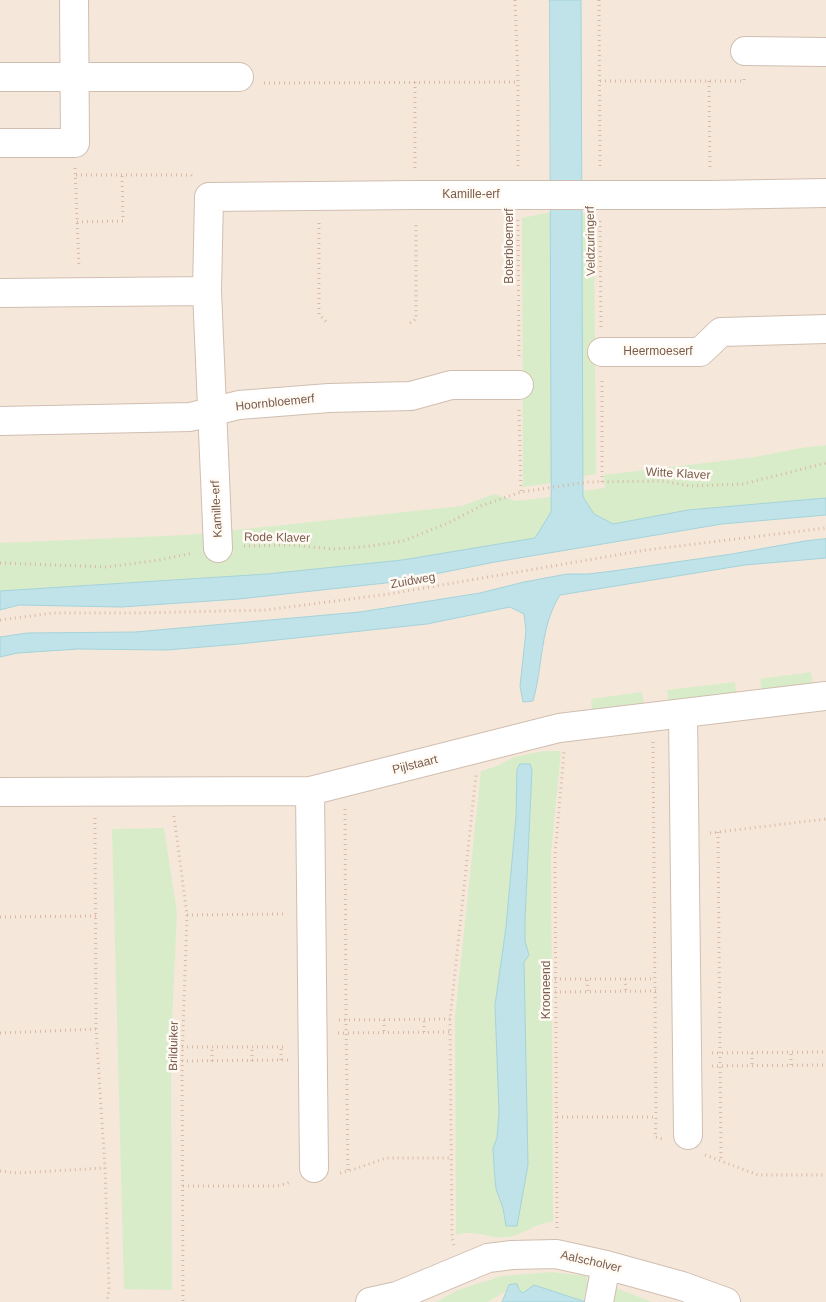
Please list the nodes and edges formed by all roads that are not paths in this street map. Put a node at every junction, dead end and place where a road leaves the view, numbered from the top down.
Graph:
1 (74, 0) edge
2 (745, 51) road end
3 (826, 52) edge
4 (0, 77) edge
5 (74, 77) junction
6 (239, 77) road end
7 (0, 143) edge
8 (826, 193) edge
9 (207, 291) junction
10 (0, 293) edge
11 (826, 329) edge
12 (602, 352) road end
13 (519, 385) road end
14 (212, 412) junction
15 (0, 421) edge
16 (218, 548) road end
17 (826, 696) edge
18 (683, 714) junction
19 (310, 791) junction
20 (0, 792) edge
21 (688, 1135) dead end
22 (314, 1168) dead end
23 (606, 1265) junction
24 (599, 1300) edge
25 (370, 1302) edge
26 (726, 1302) edge

1 - 5 street
2 - 3 street
4 - 5 street
5 - 6 street
5 - 7 street
8 - 9 street, Kamille-erf
9 - 10 street
9 - 14 street, Kamille-erf
11 - 12 street, Heermoeserf
13 - 14 street, Hoornbloemerf
14 - 15 street, Hoornbloemerf
14 - 16 street, Kamille-erf
17 - 18 street, Pijlstaart
18 - 19 street, Pijlstaart
18 - 21 street
19 - 20 street, Pijlstaart
19 - 22 street
23 - 24 street
23 - 25 street, Aalscholver
23 - 26 street, Aalscholver

